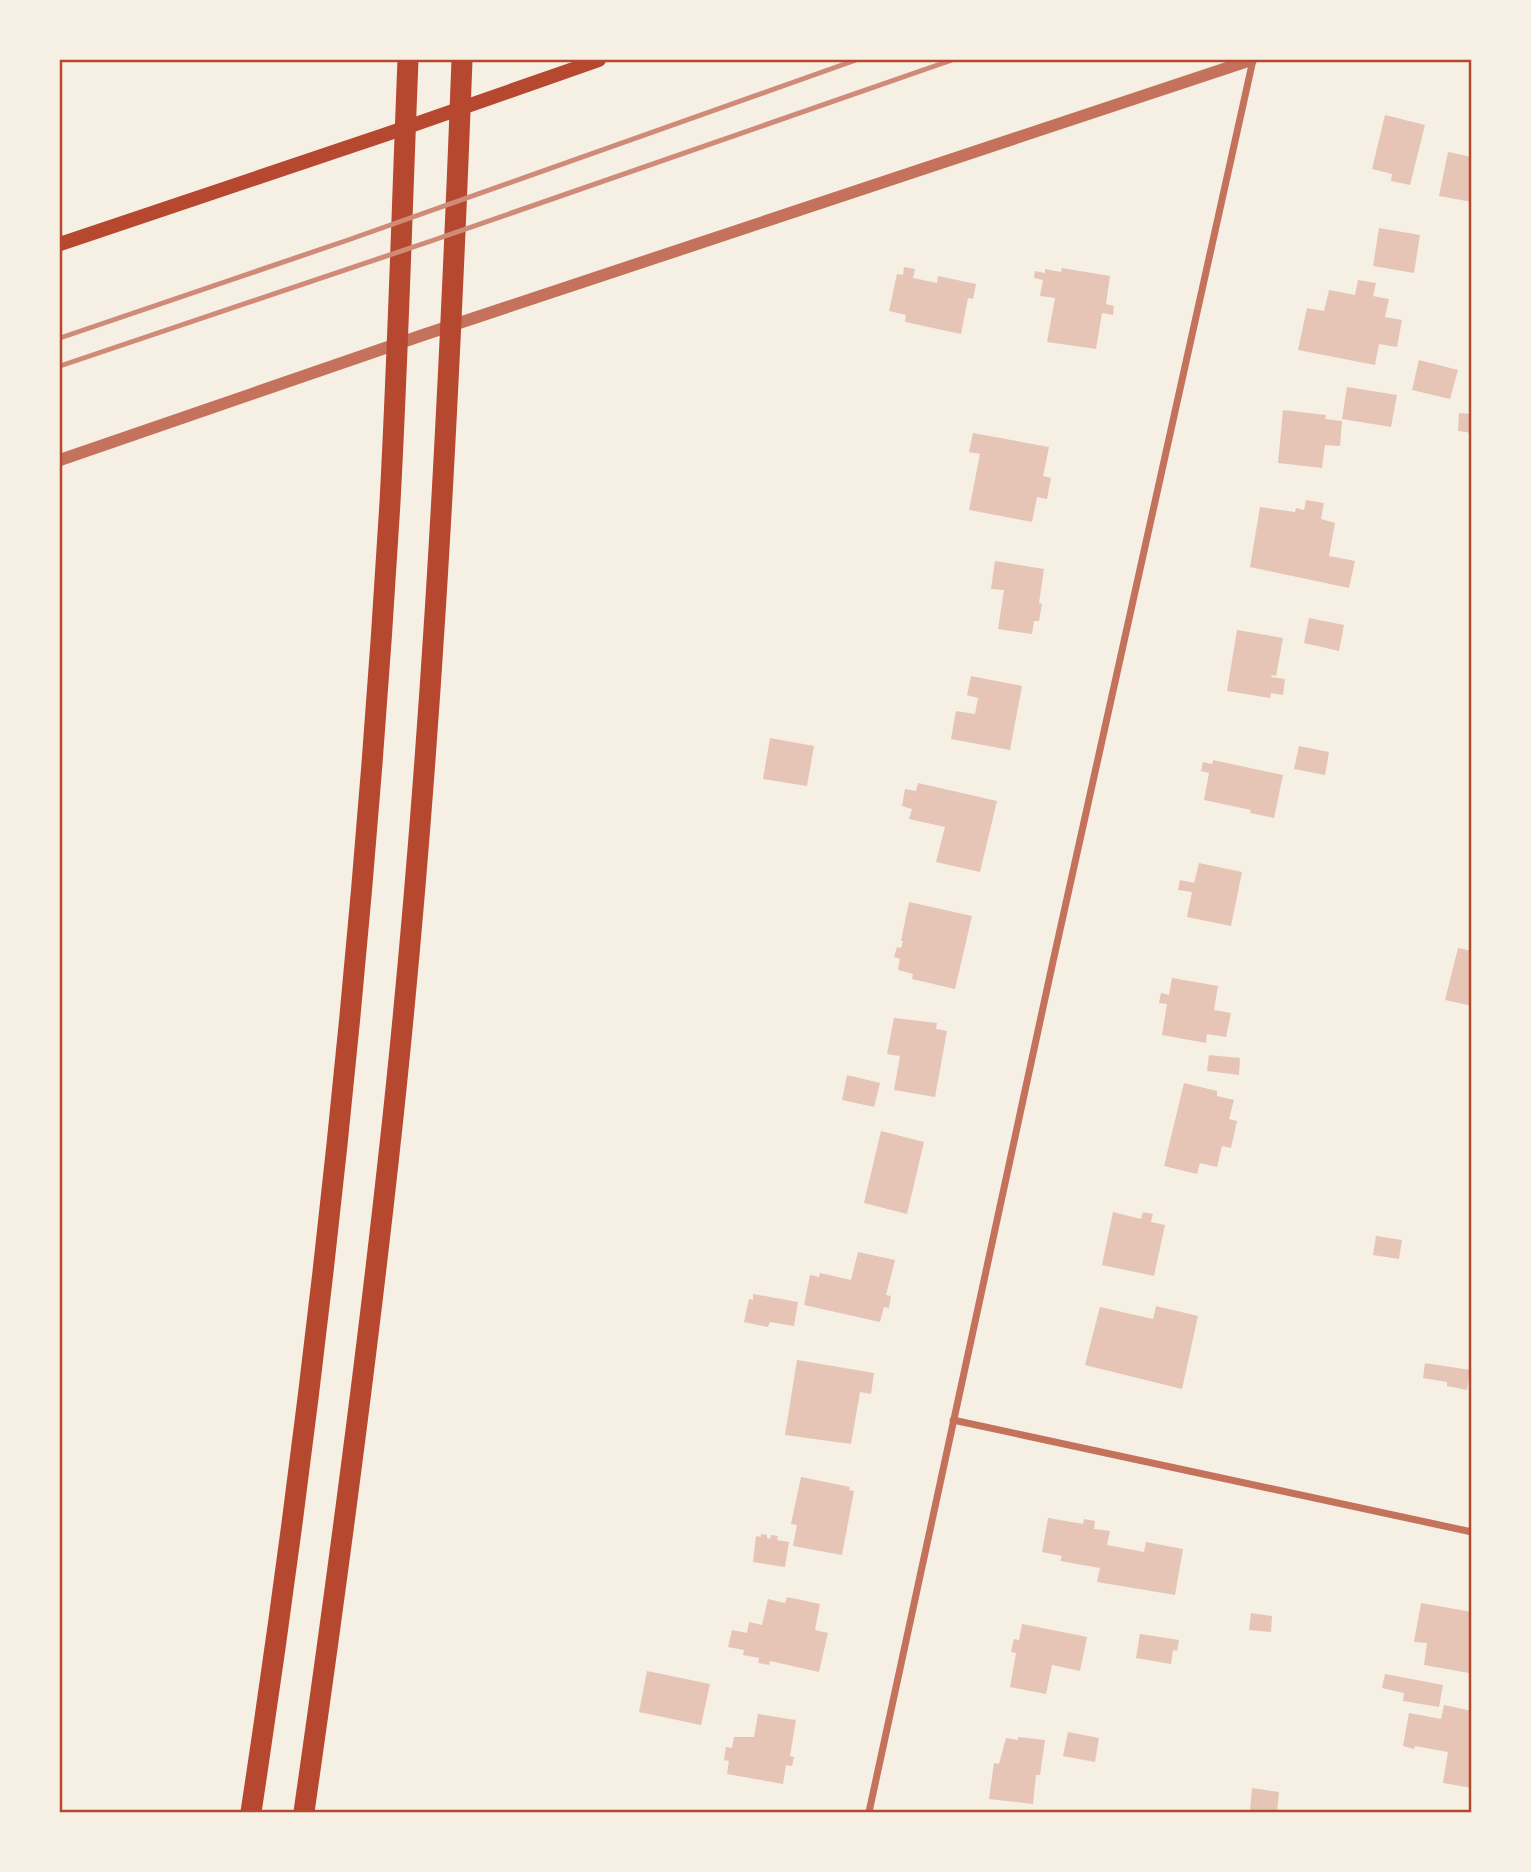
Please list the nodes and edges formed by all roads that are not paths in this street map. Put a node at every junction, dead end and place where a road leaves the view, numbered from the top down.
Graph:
1 (408, 60) edge
2 (462, 60) edge
3 (599, 60) edge
4 (1252, 60) edge
5 (60, 244) edge
6 (60, 460) edge
7 (953, 1420) junction
8 (1472, 1532) edge
9 (251, 1812) edge
10 (304, 1812) edge
11 (869, 1812) edge

1 - 9 highway
2 - 10 highway
3 - 5 main road
4 - 6 street
4 - 7 street
7 - 8 street
7 - 11 street

